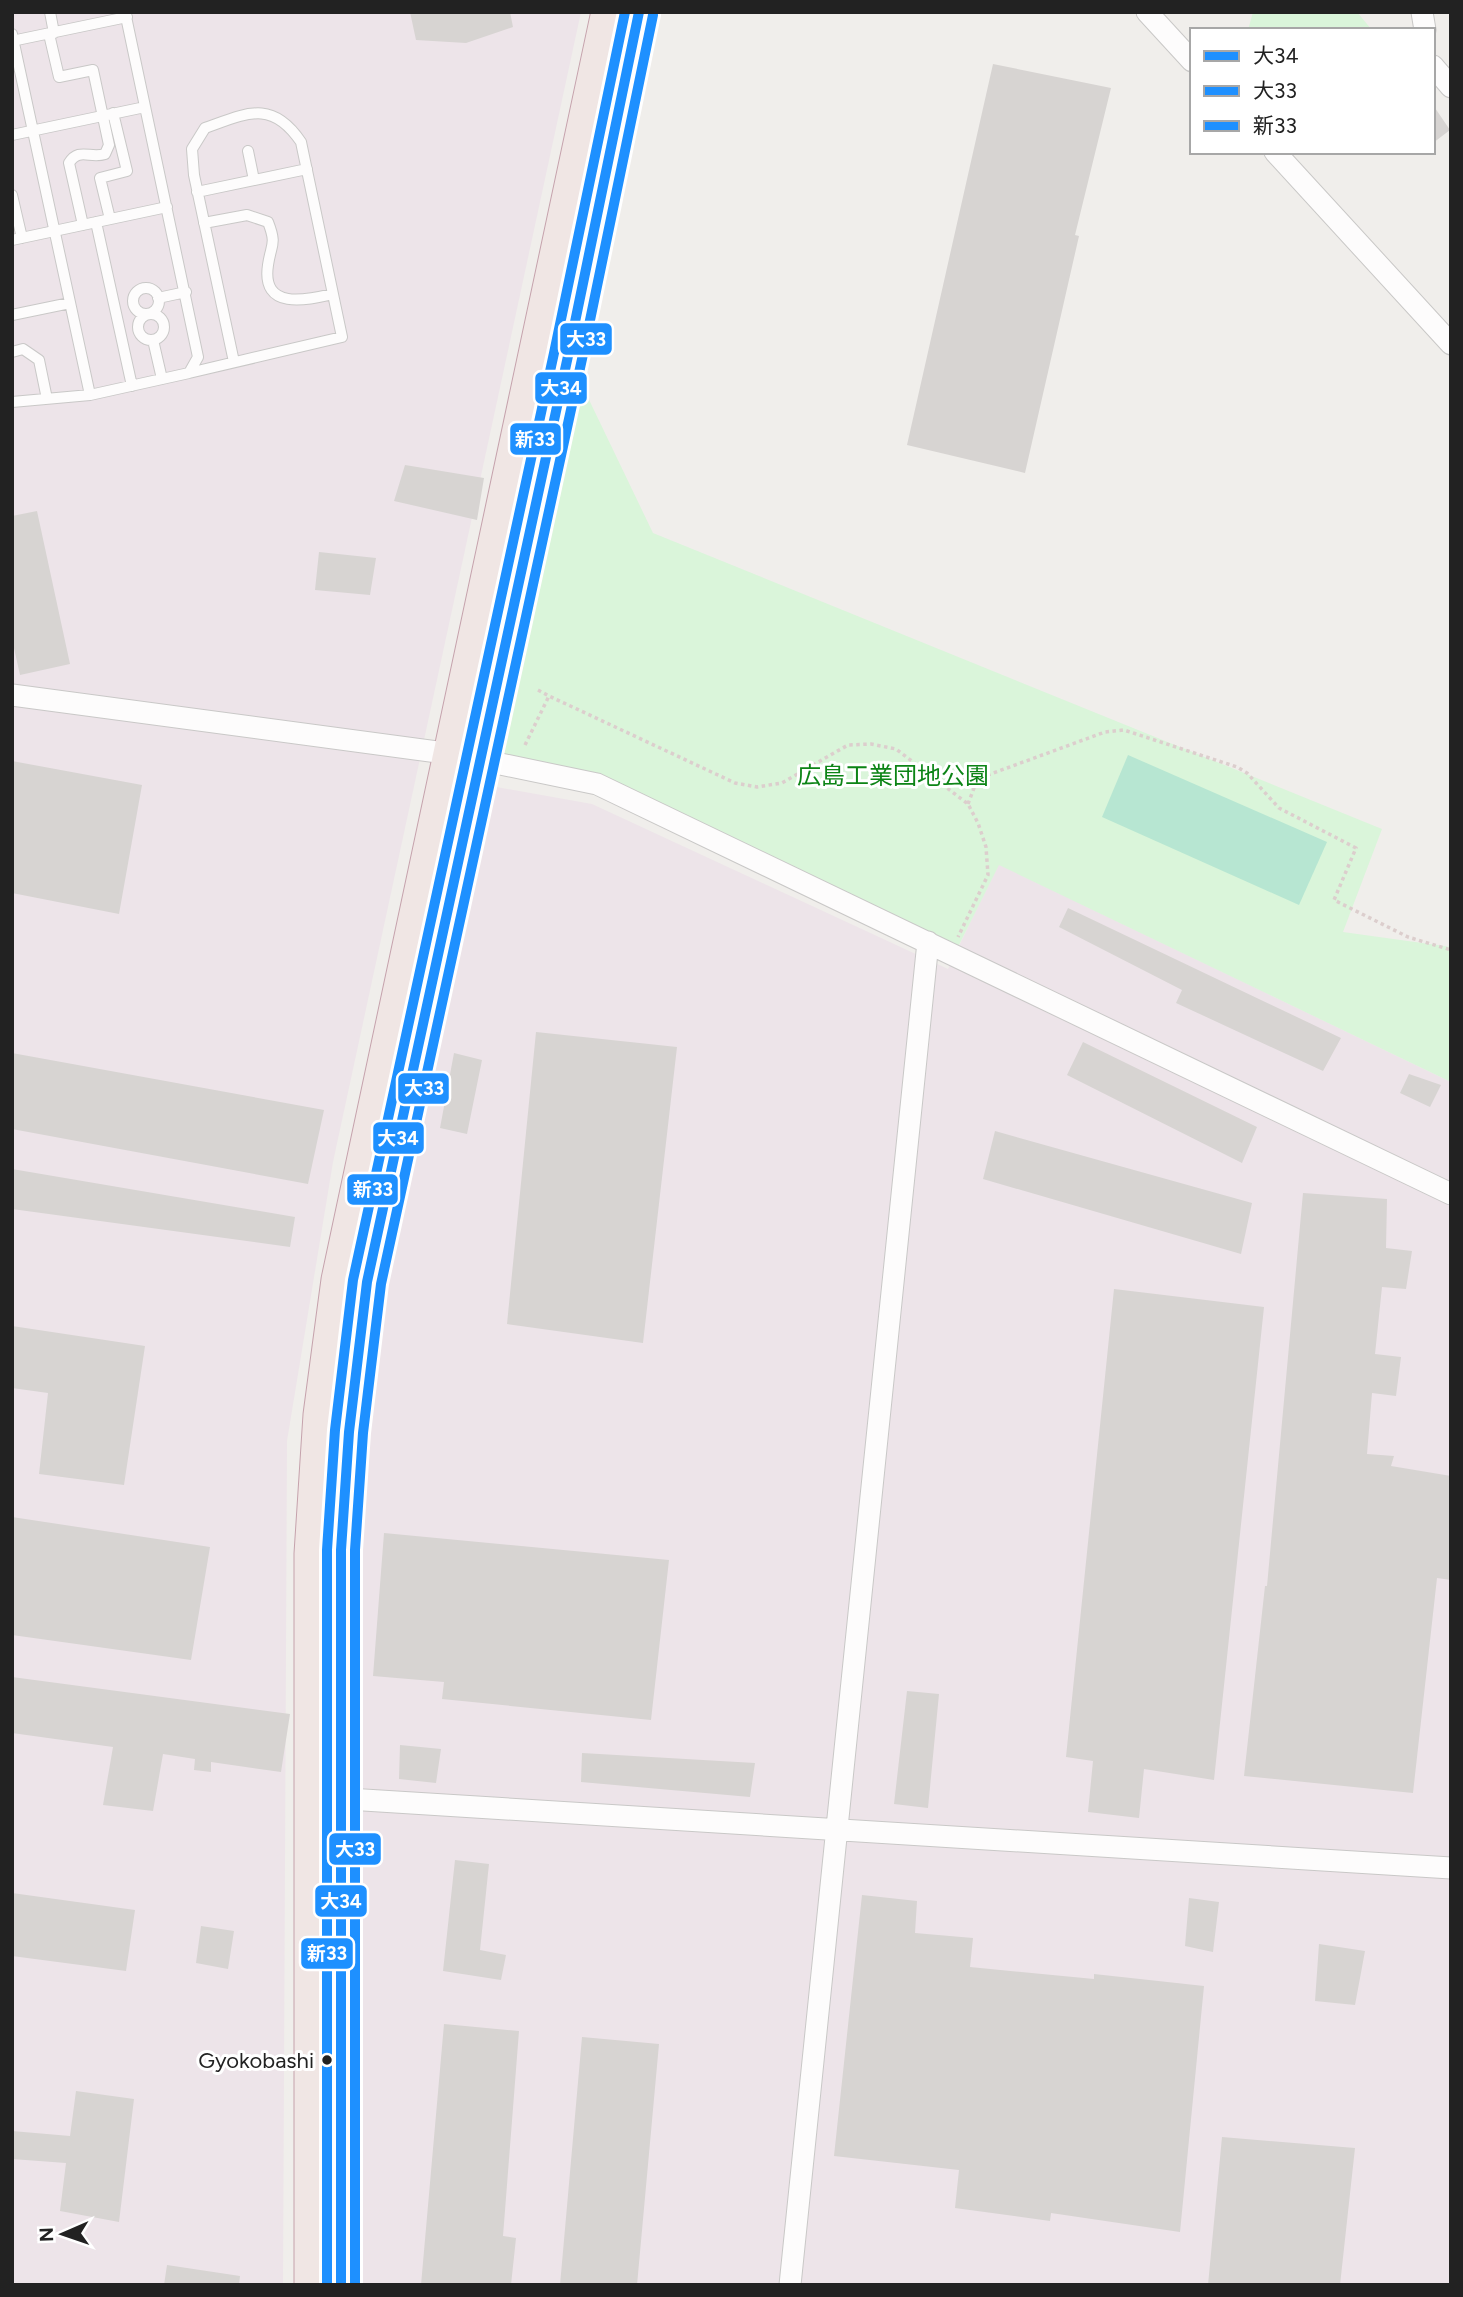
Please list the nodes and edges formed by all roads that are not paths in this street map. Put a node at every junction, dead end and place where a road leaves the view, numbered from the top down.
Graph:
1 (50, 12) edge
2 (609, 12) edge
3 (639, 12) edge
4 (1147, 12) edge
5 (126, 15) edge
6 (52, 33) junction
7 (13, 39) edge
8 (1190, 59) edge
9 (1435, 68) edge
10 (1451, 87) edge
11 (145, 107) junction
12 (108, 114) junction
13 (33, 130) junction
14 (12, 135) edge
15 (247, 151) dead end
16 (1277, 154) edge
17 (307, 169) junction
18 (254, 180) junction
19 (197, 192) junction
20 (12, 195) edge
21 (167, 206) junction
22 (110, 219) junction
23 (96, 222) junction
24 (204, 223) junction
25 (83, 225) junction
26 (55, 231) junction
27 (17, 239) edge
28 (186, 292) junction
29 (333, 294) junction
30 (158, 298) junction
31 (70, 303) junction
32 (148, 314) junction
33 (12, 315) edge
34 (153, 340) junction
35 (1451, 344) edge
36 (12, 352) edge
37 (234, 362) junction
38 (189, 373) junction
39 (162, 379) junction
40 (132, 386) junction
41 (90, 395) junction
42 (47, 399) junction
43 (12, 402) edge
44 (12, 695) edge
45 (466, 757) junction
46 (928, 942) junction
47 (1451, 1194) edge
48 (326, 1798) junction
49 (836, 1830) junction
50 (1451, 1868) edge
51 (312, 2285) edge
52 (341, 2285) edge
53 (790, 2285) edge

1 - 6 lane
2 - 45 highway
3 - 45 highway
4 - 8 street
5 - 6 lane
5 - 11 lane
6 - 7 lane
6 - 12 lane
7 - 13 lane
9 - 10 street
11 - 12 lane
11 - 21 lane
12 - 13 lane
12 - 22 lane
12 - 25 lane
13 - 14 lane
13 - 26 lane
15 - 18 lane
16 - 35 street
17 - 18 lane
17 - 19 lane
17 - 29 lane
18 - 19 lane
19 - 24 lane
20 - 27 lane
21 - 22 lane
21 - 28 lane
22 - 23 lane
23 - 25 lane
23 - 40 lane
24 - 29 lane
24 - 37 lane
25 - 26 lane
26 - 27 lane
26 - 31 lane
28 - 30 lane
28 - 38 lane
29 - 37 lane
30 - 32 lane
30 - 32 lane
31 - 33 lane
31 - 41 lane
32 - 34 lane
32 - 34 lane
34 - 39 lane
36 - 42 lane
37 - 38 lane
38 - 39 lane
39 - 40 lane
40 - 41 lane
41 - 42 lane
42 - 43 lane
44 - 45 street
45 - 46 street
45 - 48 highway
46 - 47 street
46 - 49 street
48 - 49 street
48 - 51 highway
48 - 52 highway
49 - 50 street
49 - 53 street

